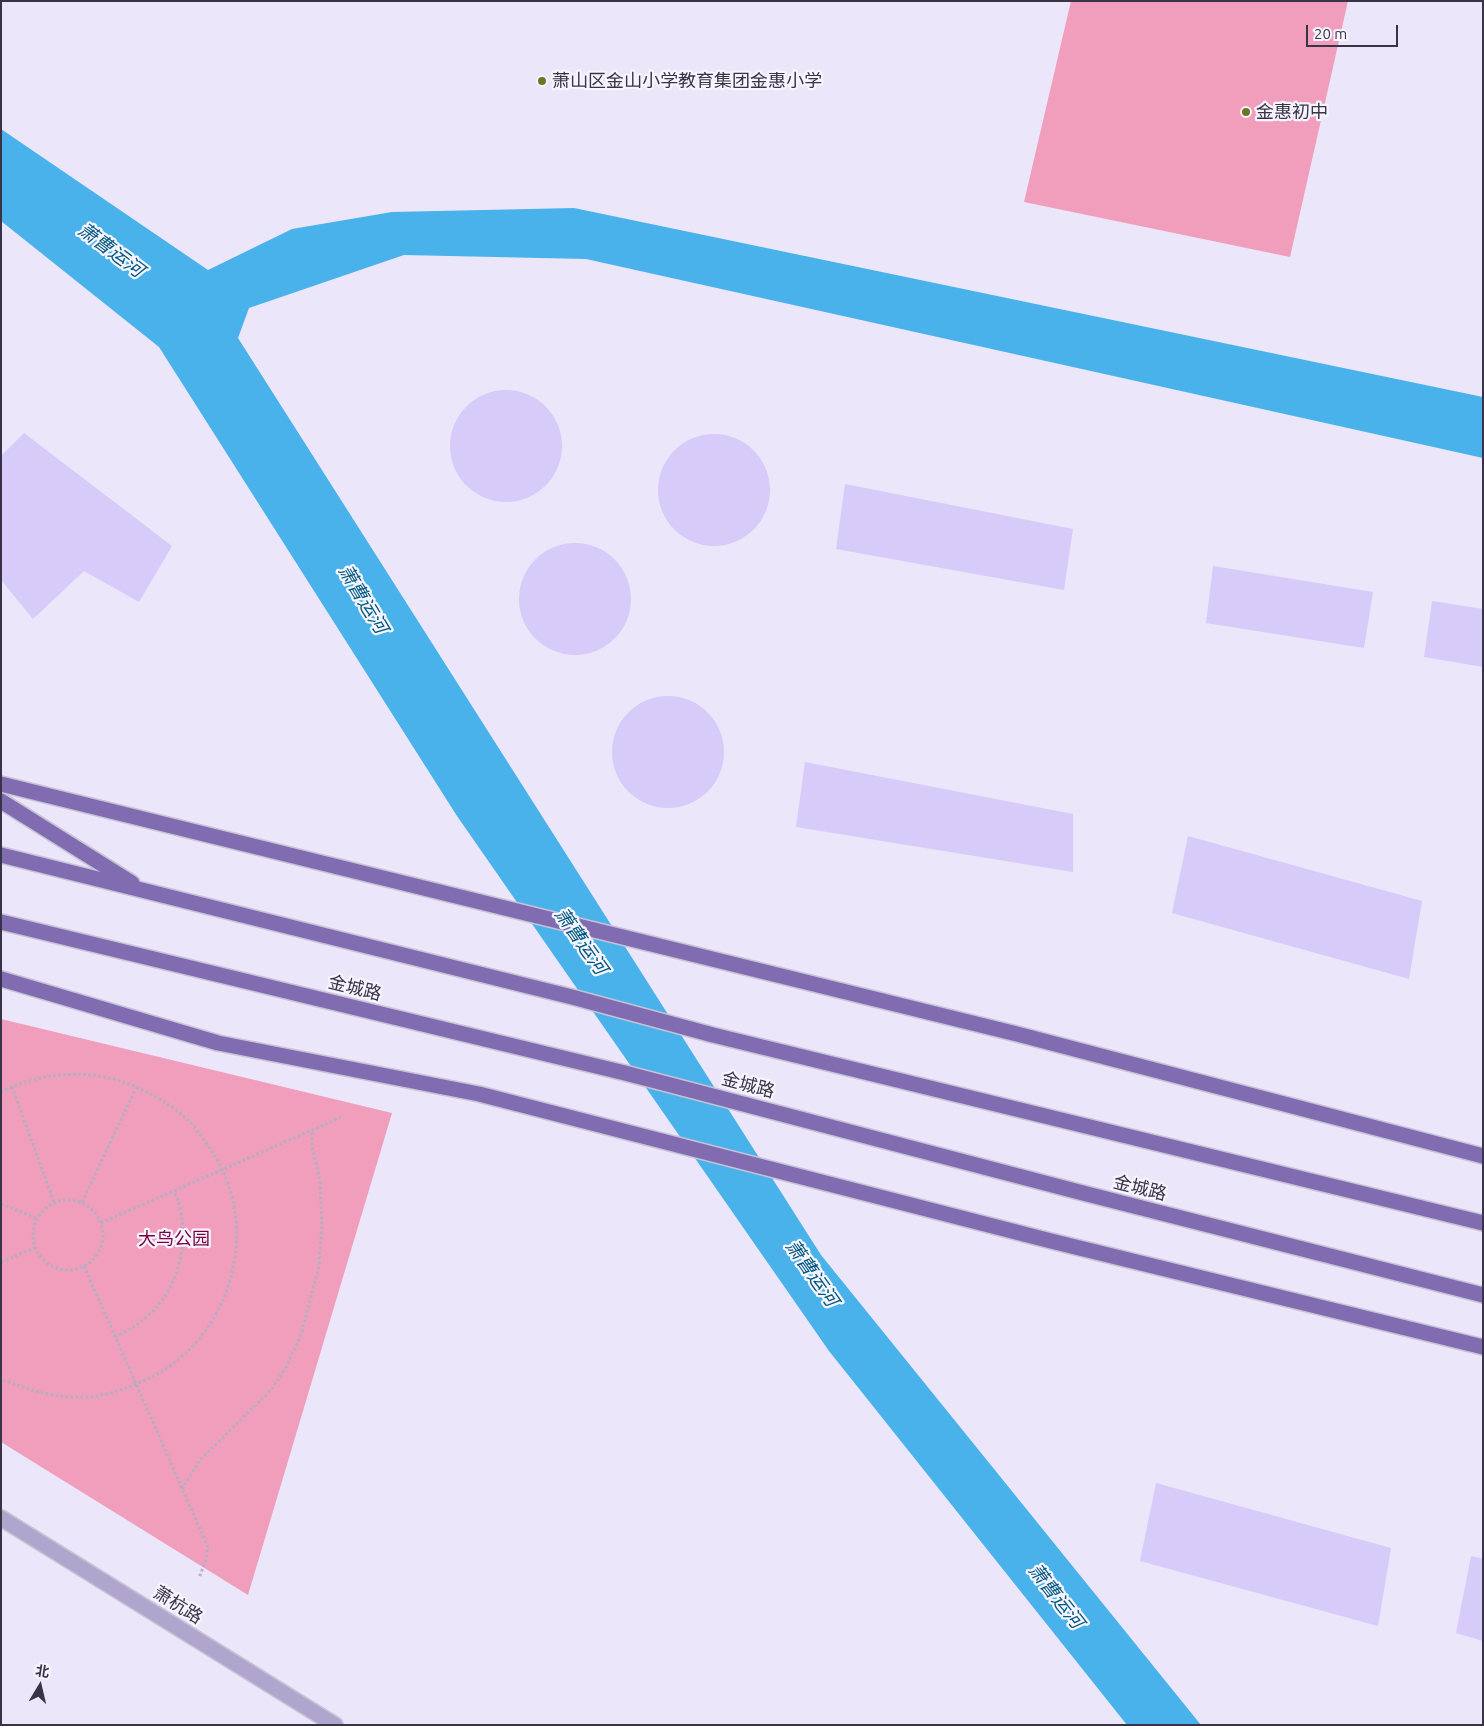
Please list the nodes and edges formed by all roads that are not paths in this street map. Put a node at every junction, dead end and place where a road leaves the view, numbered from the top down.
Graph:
1 (1, 784) edge
2 (1, 801) edge
3 (1, 855) edge
4 (144, 890) junction
5 (1, 922) edge
6 (1, 979) edge
7 (1483, 1156) edge
8 (1483, 1223) edge
9 (1483, 1295) edge
10 (1483, 1347) edge
11 (1, 1518) edge
12 (335, 1725) edge

1 - 7 main road
2 - 4 main road
3 - 4 main road
4 - 8 main road
5 - 9 main road, 金城路
6 - 10 main road
11 - 12 street, 萧杭路

